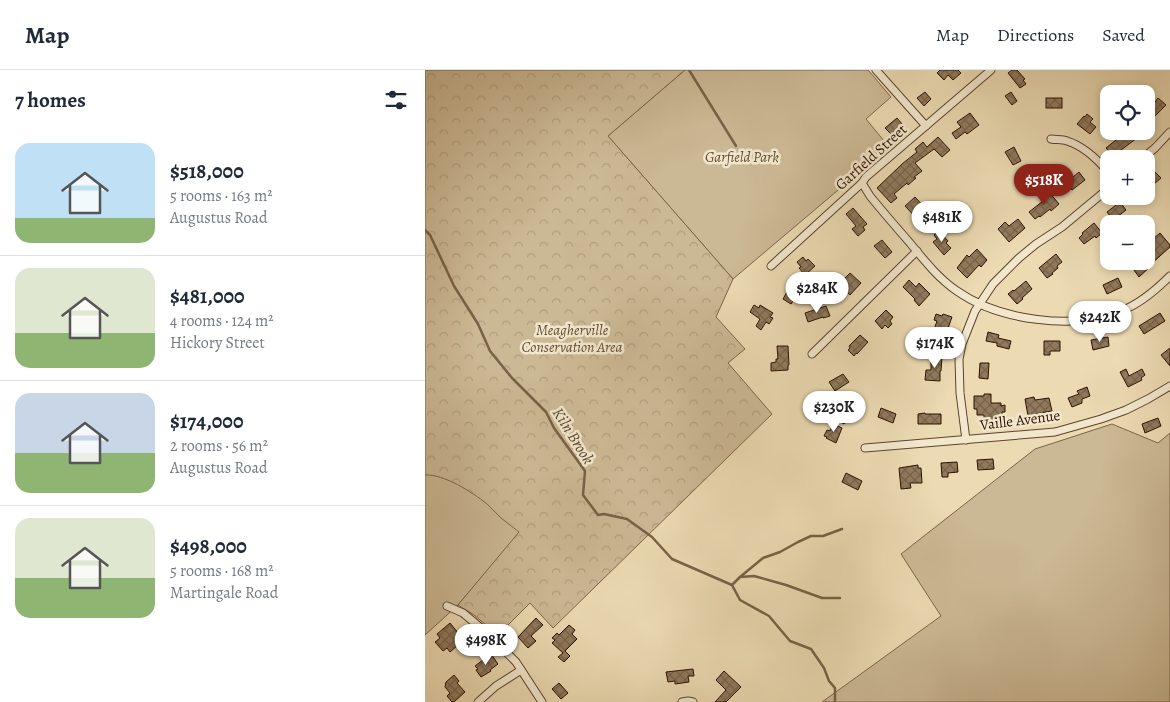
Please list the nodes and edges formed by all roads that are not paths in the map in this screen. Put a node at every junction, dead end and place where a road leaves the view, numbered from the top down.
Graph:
1 (876, 70) edge
2 (991, 70) edge
3 (926, 126) junction
4 (1170, 132) edge
5 (1051, 139) dead end
6 (1153, 150) edge
7 (1100, 162) edge
8 (862, 183) junction
9 (1100, 195) edge
10 (917, 251) junction
11 (771, 266) dead end
12 (1170, 276) edge
13 (980, 303) junction
14 (812, 354) dead end
15 (1170, 386) edge
16 (966, 440) junction
17 (865, 448) dead end
18 (447, 606) dead end
19 (521, 670) junction
20 (478, 702) edge
21 (542, 702) edge
22 (682, 702) edge
23 (693, 702) edge

1 - 3 street
2 - 3 street, Garfield Street
3 - 8 street, Garfield Street
4 - 6 street
5 - 7 street
8 - 10 street
8 - 11 street, Garfield Street
9 - 13 street
10 - 13 street
10 - 14 street
12 - 13 street
13 - 16 street
15 - 16 street, Vaille Avenue
16 - 17 street, Vaille Avenue
18 - 19 street
19 - 20 street
19 - 21 street
22 - 23 street

